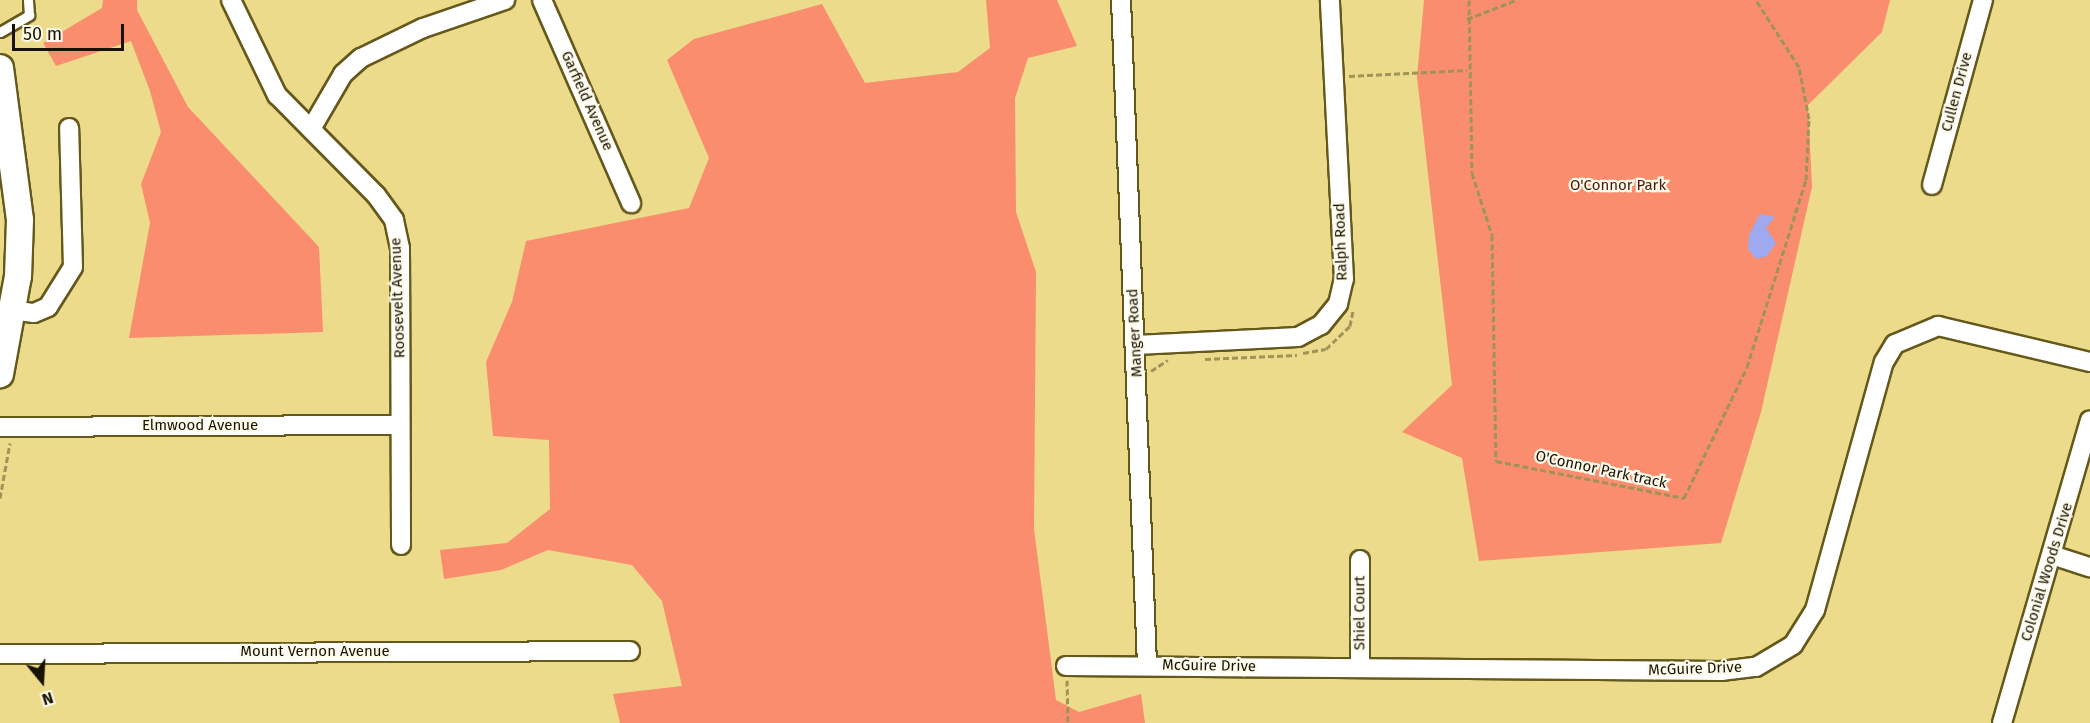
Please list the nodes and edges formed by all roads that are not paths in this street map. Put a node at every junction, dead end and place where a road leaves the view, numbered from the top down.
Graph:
1 (28, 0) edge
2 (231, 0) edge
3 (505, 0) edge
4 (542, 0) edge
5 (1121, 0) edge
6 (1330, 0) edge
7 (1983, 0) edge
8 (0, 33) edge
9 (0, 68) edge
10 (69, 128) dead end
11 (311, 129) junction
12 (1932, 185) dead end
13 (631, 202) dead end
14 (12, 310) junction
15 (1136, 345) junction
16 (2090, 362) edge
17 (0, 374) edge
18 (2090, 421) edge
19 (400, 424) junction
20 (5, 434) edge
21 (401, 544) dead end
22 (2052, 555) junction
23 (1360, 560) dead end
24 (2090, 567) edge
25 (630, 651) dead end
26 (0, 654) edge
27 (1147, 665) junction
28 (1066, 666) road end
29 (1360, 667) junction
30 (2002, 723) edge

1 - 8 lane
2 - 11 street, Roosevelt Avenue
3 - 11 street
4 - 13 street, Garfield Avenue
5 - 15 street, Manger Road
6 - 15 street, Ralph Road
7 - 12 street, Cullen Drive
9 - 14 main road
10 - 14 street
11 - 19 street, Roosevelt Avenue
14 - 17 main road
15 - 27 street, Manger Road
16 - 29 street, McGuire Drive
18 - 22 street, Colonial Woods Drive
19 - 20 street, Elmwood Avenue
19 - 21 street, Roosevelt Avenue
22 - 24 street
22 - 30 street, Colonial Woods Drive
23 - 29 street, Shiel Court
25 - 26 street, Mount Vernon Avenue
27 - 28 street, McGuire Drive
27 - 29 street, McGuire Drive

